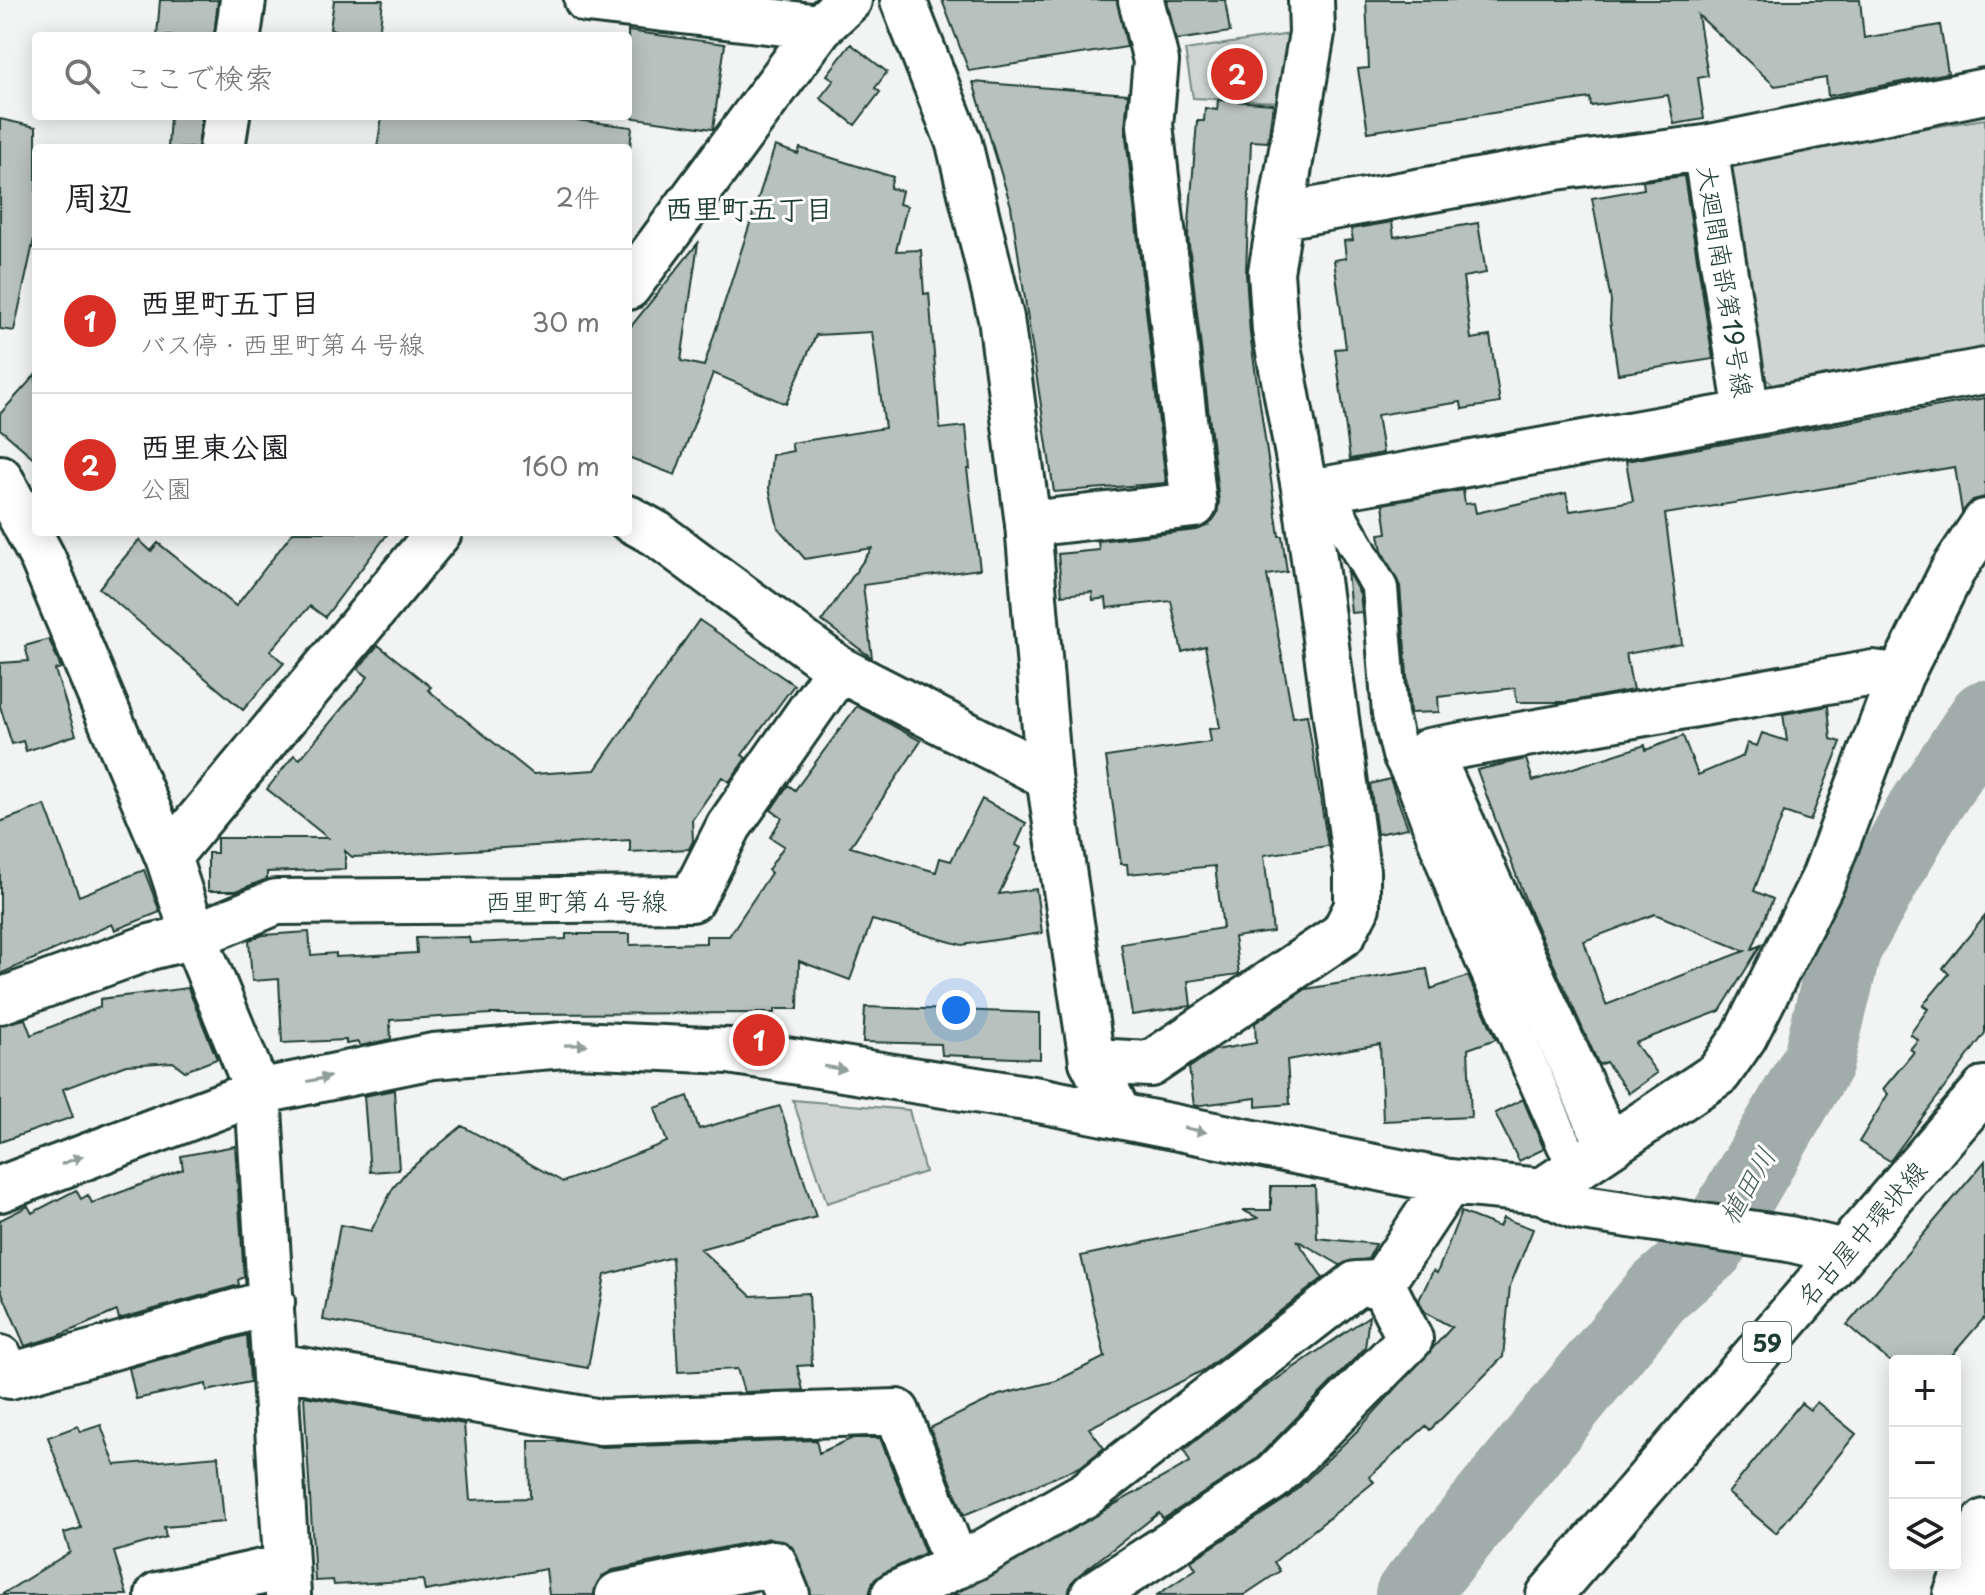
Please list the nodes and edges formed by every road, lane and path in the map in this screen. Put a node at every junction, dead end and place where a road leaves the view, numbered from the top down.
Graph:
1 (243, 0) edge
2 (587, 0) edge
3 (903, 0) edge
4 (1141, 0) edge
5 (1311, 0) edge
6 (835, 14) edge
7 (239, 32) edge
8 (1985, 91) edge
9 (226, 120) edge
10 (223, 144) edge
11 (1705, 148) junction
12 (1282, 216) junction
13 (632, 282) edge
14 (1985, 371) edge
15 (1747, 413) junction
16 (17, 488) edge
17 (1306, 498) junction
18 (632, 520) edge
19 (1985, 522) edge
20 (1028, 524) junction
21 (32, 529) edge
22 (35, 536) edge
23 (436, 536) edge
24 (839, 669) junction
25 (1900, 676) junction
26 (1049, 777) junction
27 (168, 857) junction
28 (194, 936) junction
29 (0, 1001) edge
30 (1092, 1061) junction
31 (1985, 1089) edge
32 (258, 1092) junction
33 (1119, 1115) junction
34 (1608, 1144) junction
35 (1565, 1146) dead end
36 (1449, 1182) junction
37 (0, 1189) edge
38 (1560, 1199) junction
39 (1844, 1252) junction
40 (1382, 1283) junction
41 (272, 1302) junction
42 (0, 1358) edge
43 (277, 1366) junction
44 (1985, 1522) edge
45 (957, 1566) junction
46 (286, 1581) edge
47 (1985, 1589) edge
48 (158, 1595) edge
49 (618, 1595) edge
50 (787, 1595) edge
51 (894, 1595) edge
52 (1093, 1595) edge
53 (1549, 1595) edge
54 (1956, 1595) edge
55 (1970, 1595) edge

1 - 7 main road
2 - 6 main road
3 - 20 main road
4 - 20 main road
5 - 12 main road
6 - 13 main road
8 - 11 main road
9 - 10 main road
11 - 12 main road
11 - 15 main road, 大廻間南部第19号線
12 - 17 main road
14 - 15 main road
15 - 17 main road
16 - 21 main road
17 - 30 main road
17 - 35 street
18 - 24 main road
19 - 25 main road
20 - 26 main road
22 - 27 main road
23 - 27 main road
24 - 26 main road
24 - 28 main road, 西里町第４号線
25 - 34 main road
25 - 34 main road
26 - 30 main road
27 - 28 main road
28 - 29 main road
28 - 32 main road
30 - 33 main road
31 - 39 main road, 名古屋中環状線 / 59
32 -> 33 main road
37 -> 32 main road
32 - 41 main road
33 -> 36 main road
34 - 38 main road
36 - 38 main road
36 - 40 main road
38 - 39 main road
39 - 53 main road, 名古屋中環状線 / 59
40 - 45 main road
40 - 52 main road
41 - 42 main road
41 - 43 main road
43 - 45 main road
43 - 46 main road
44 - 54 main road
45 - 51 main road
46 - 48 main road
47 - 55 main road
49 - 50 main road

